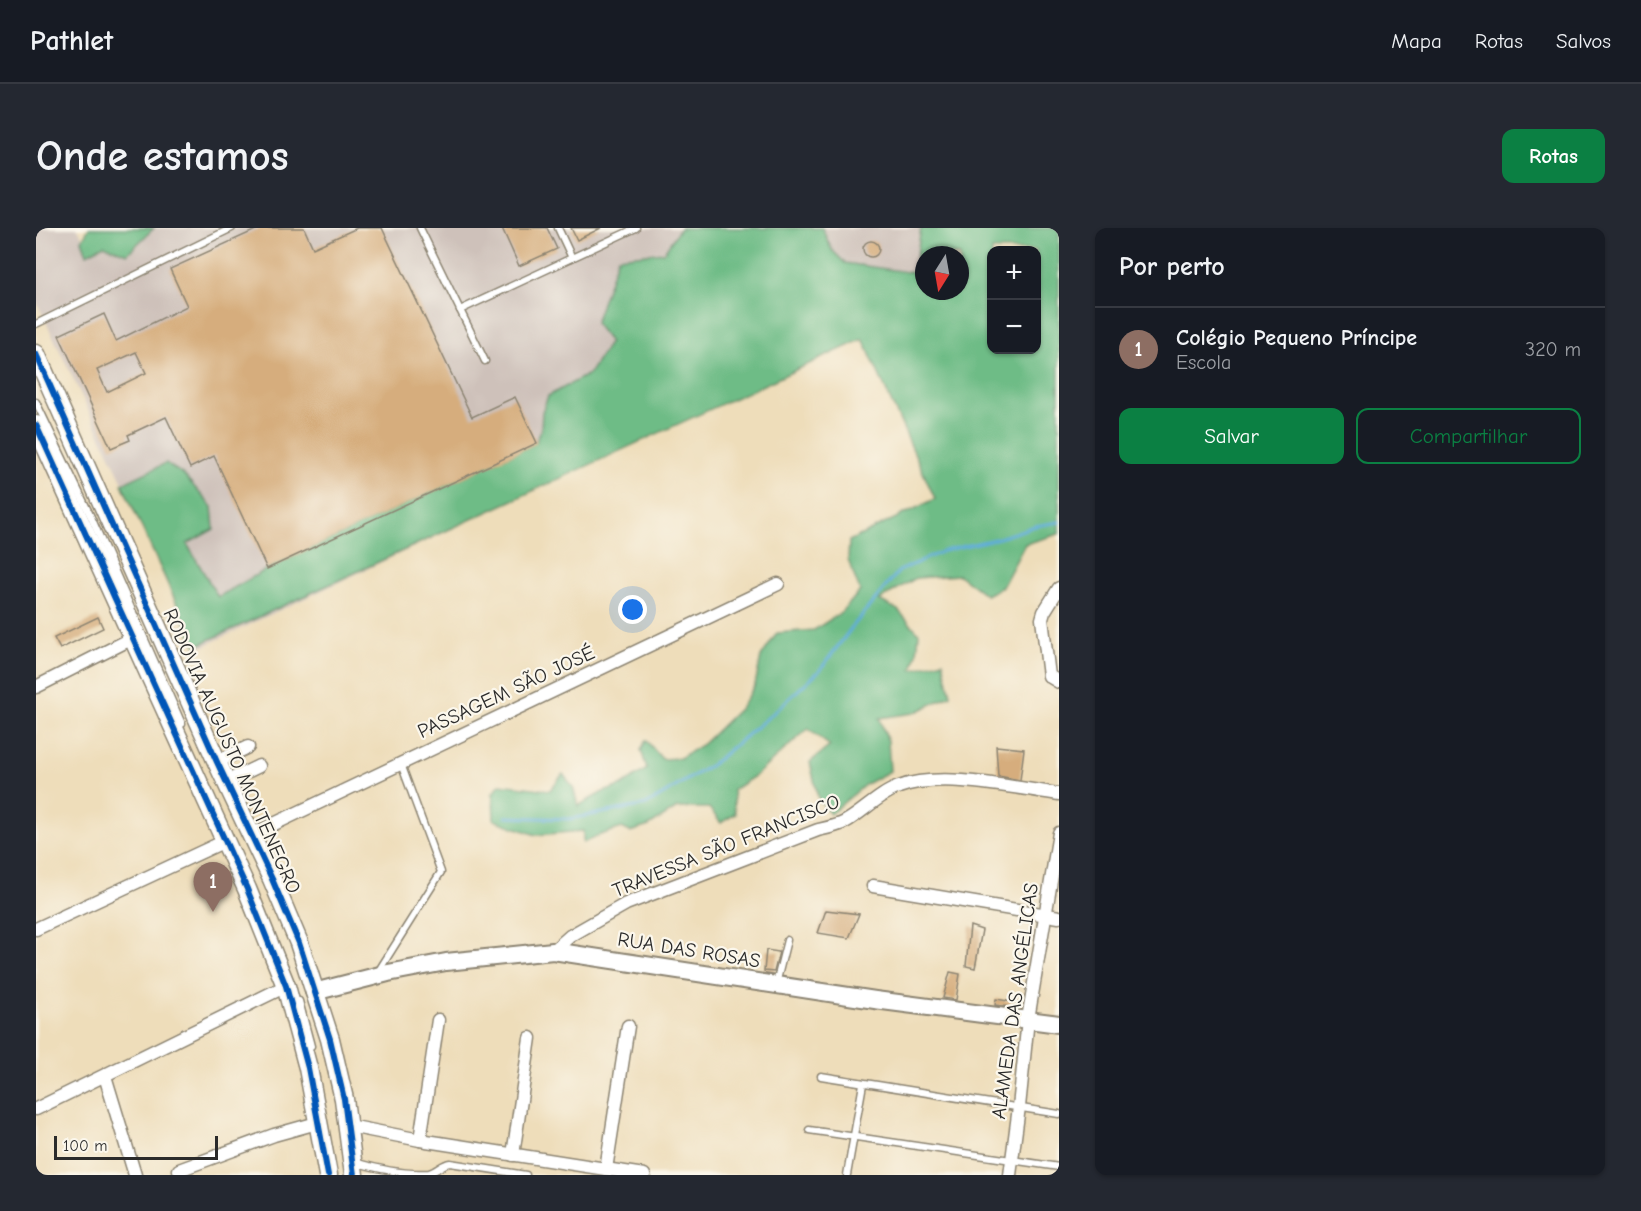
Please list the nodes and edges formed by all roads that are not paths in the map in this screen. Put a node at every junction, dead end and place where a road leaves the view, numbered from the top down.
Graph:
1 (232, 228) edge
2 (420, 228) edge
3 (558, 228) edge
4 (636, 228) edge
5 (572, 258) junction
6 (460, 310) junction
7 (36, 324) edge
8 (36, 354) edge
9 (485, 361) dead end
10 (36, 402) edge
11 (36, 425) edge
12 (778, 584) dead end
13 (1059, 588) edge
14 (131, 639) junction
15 (1059, 682) edge
16 (36, 687) edge
17 (186, 734) dead end
18 (248, 747) dead end
19 (217, 762) junction
20 (401, 764) junction
21 (259, 766) dead end
22 (226, 782) junction
23 (1059, 794) edge
24 (1059, 833) edge
25 (237, 839) junction
26 (873, 886) dead end
27 (260, 900) dead end
28 (264, 911) dead end
29 (1046, 916) junction
30 (1059, 917) edge
31 (36, 929) edge
32 (788, 940) dead end
33 (553, 951) junction
34 (376, 976) junction
35 (776, 984) junction
36 (286, 986) junction
37 (314, 992) junction
38 (1028, 1019) junction
39 (438, 1020) dead end
40 (1059, 1024) edge
41 (628, 1026) dead end
42 (530, 1038) dead end
43 (312, 1049) dead end
44 (105, 1076) junction
45 (821, 1076) dead end
46 (863, 1084) junction
47 (1019, 1107) junction
48 (36, 1109) edge
49 (1059, 1114) edge
50 (317, 1123) junction
51 (349, 1126) junction
52 (809, 1130) dead end
53 (853, 1137) junction
54 (420, 1140) junction
55 (513, 1155) junction
56 (1011, 1160) junction
57 (1059, 1167) edge
58 (353, 1168) edge
59 (331, 1169) edge
60 (606, 1169) junction
61 (179, 1170) dead end
62 (432, 1174) edge
63 (135, 1175) edge
64 (336, 1175) edge
65 (526, 1175) edge
66 (644, 1175) edge
67 (847, 1175) edge
68 (1010, 1175) edge

1 - 7 lane
2 - 6 lane
3 - 5 lane
4 - 5 lane
5 - 6 lane
6 - 9 lane
8 - 19 main road, RODOVIA AUGUSTO MONTENEGRO
10 - 17 lane
11 - 14 main road, RODOVIA AUGUSTO MONTENEGRO
12 - 20 street, PASSAGEM SÃO JOSÉ
13 - 15 street
14 - 16 street
14 - 25 main road, RODOVIA AUGUSTO MONTENEGRO
18 - 19 street
19 - 22 main road, RODOVIA AUGUSTO MONTENEGRO
20 - 25 street, PASSAGEM SÃO JOSÉ
20 - 34 lane
21 - 22 street
22 - 25 main road, RODOVIA AUGUSTO MONTENEGRO
23 - 33 street, TRAVESSA SÃO FRANCISCO
24 - 29 street, ALAMEDA DAS ANGÉLICAS
25 - 27 lane
25 - 31 street, PASSAGEM SÃO JOSÉ
25 - 36 main road, RODOVIA AUGUSTO MONTENEGRO
25 - 37 main road, RODOVIA AUGUSTO MONTENEGRO
26 - 29 street
28 - 43 lane
29 - 30 street
29 - 38 street, ALAMEDA DAS ANGÉLICAS
32 - 35 lane
33 - 34 street, RUA DAS ROSAS
33 - 35 street, RUA DAS ROSAS
34 - 37 street, RUA DAS ROSAS
35 - 38 street, RUA DAS ROSAS
36 - 44 street
36 - 50 main road, RODOVIA AUGUSTO MONTENEGRO
37 - 51 main road, RODOVIA AUGUSTO MONTENEGRO
38 - 40 street, RUA DAS ROSAS
38 - 47 street, ALAMEDA DAS ANGÉLICAS
39 - 54 street
41 - 60 street
42 - 55 street
44 - 48 street
44 - 63 street
45 - 46 lane
46 - 47 lane
46 - 53 lane
47 - 49 lane
47 - 56 street, ALAMEDA DAS ANGÉLICAS
50 - 59 main road, RODOVIA AUGUSTO MONTENEGRO
50 - 61 street
51 - 54 street
51 - 58 main road, RODOVIA AUGUSTO MONTENEGRO
52 - 53 lane
53 - 56 lane
53 - 67 lane
54 - 55 street
55 - 60 street
56 - 57 lane
56 - 68 street, ALAMEDA DAS ANGÉLICAS
58 - 62 lane
59 - 64 lane
60 - 66 street
62 - 65 lane

